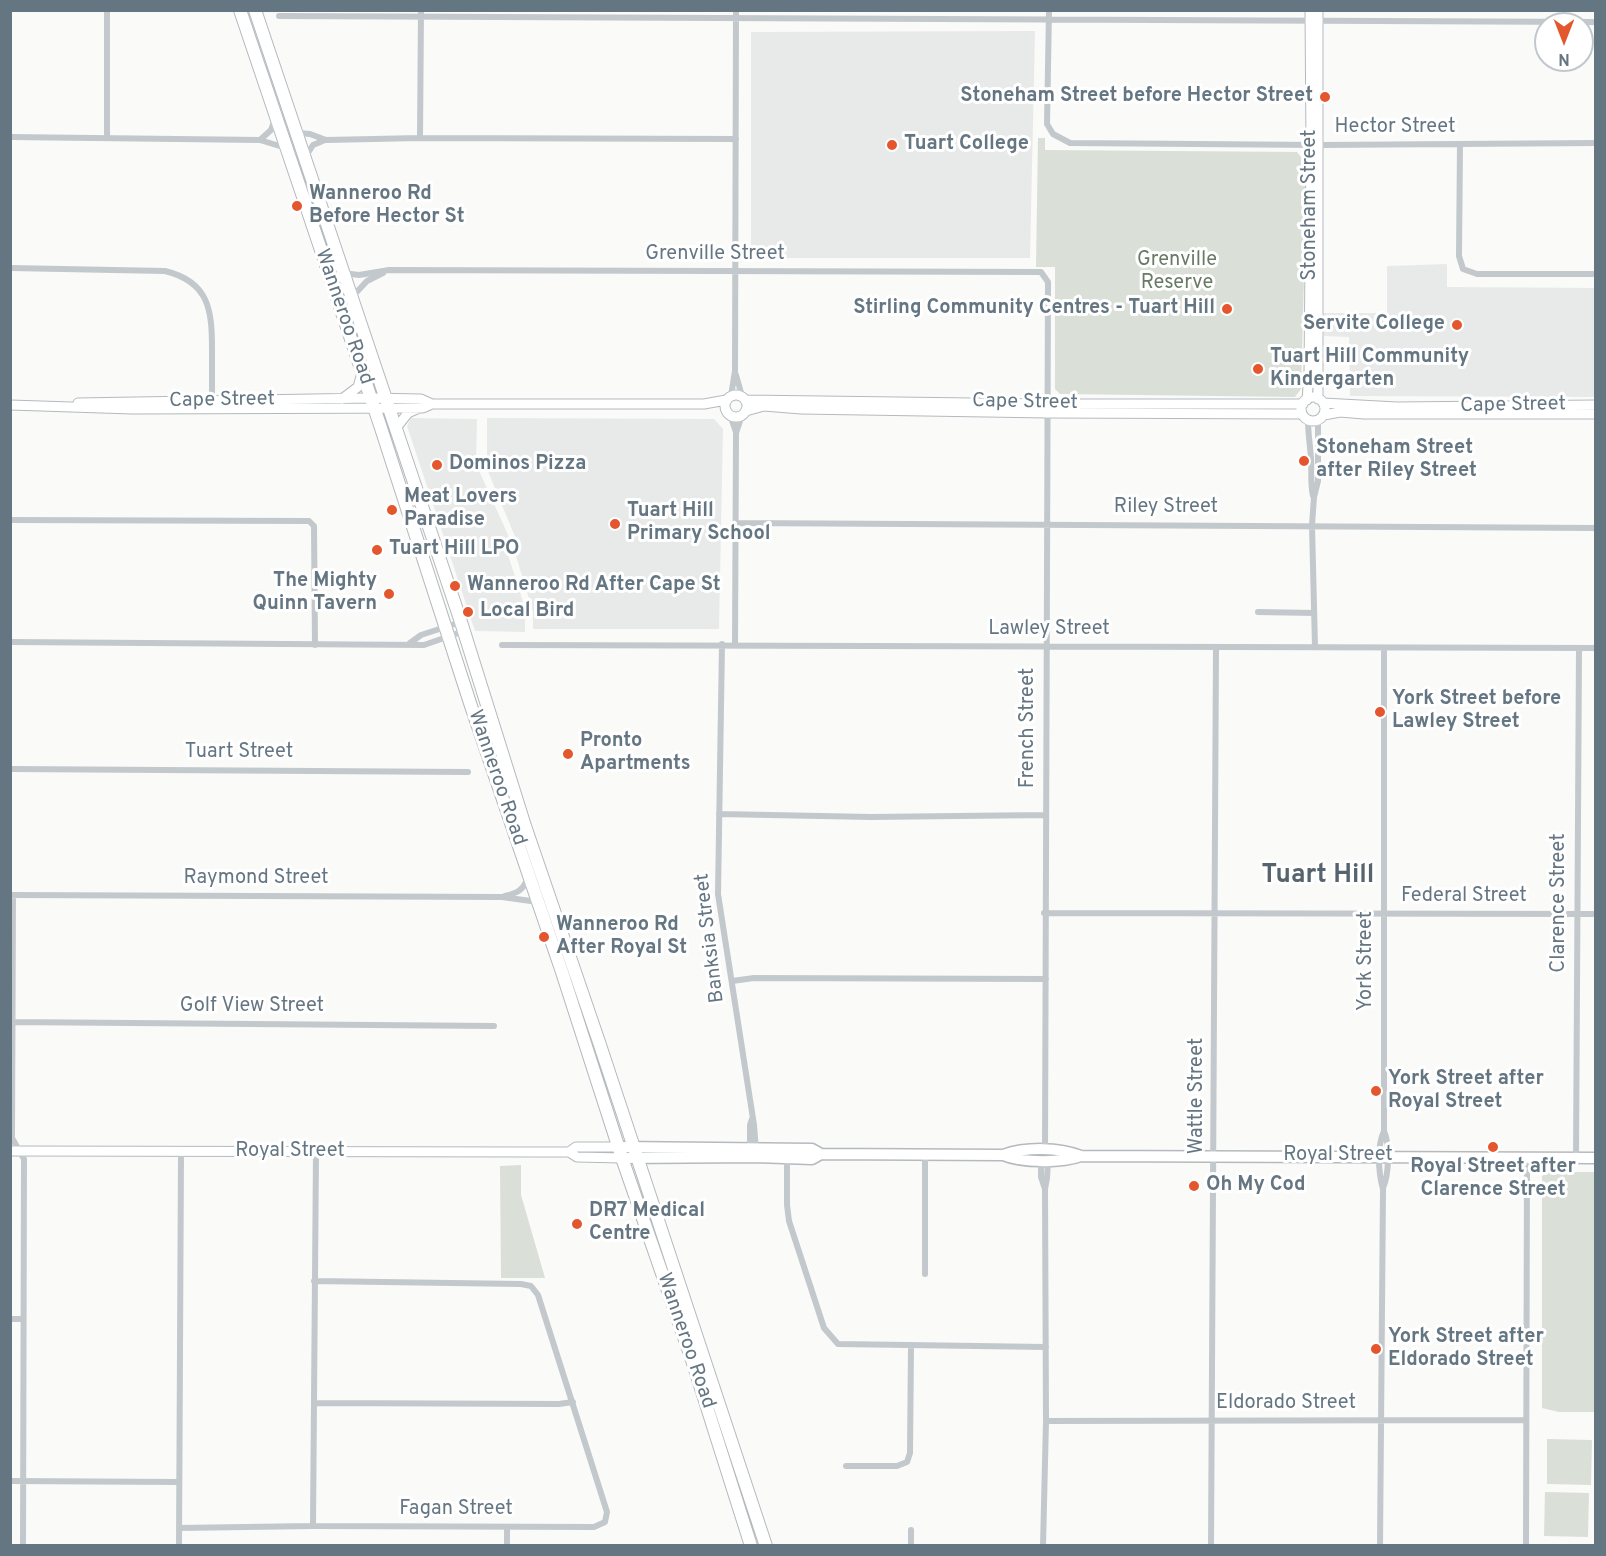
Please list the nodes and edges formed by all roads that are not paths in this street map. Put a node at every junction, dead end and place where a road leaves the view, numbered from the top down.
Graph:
1 (107, 10) edge
2 (240, 10) edge
3 (255, 10) edge
4 (1049, 10) edge
5 (1310, 10) edge
6 (1318, 10) edge
7 (421, 13) edge
8 (736, 14) edge
9 (279, 16) dead end
10 (1049, 20) junction
11 (1314, 22) junction
12 (1596, 22) edge
13 (276, 116) junction
14 (297, 133) junction
15 (10, 137) edge
16 (107, 138) junction
17 (420, 138) junction
18 (736, 139) junction
19 (260, 140) junction
20 (326, 140) junction
21 (1596, 143) edge
22 (1460, 144) junction
23 (1315, 145) junction
24 (286, 148) junction
25 (305, 158) junction
26 (10, 268) edge
27 (389, 270) junction
28 (735, 272) junction
29 (1041, 272) joint
30 (343, 273) junction
31 (1596, 274) edge
32 (351, 298) junction
33 (735, 371) junction
34 (362, 373) junction
35 (729, 398) junction
36 (744, 398) junction
37 (10, 399) edge
38 (342, 399) junction
39 (1321, 401) junction
40 (372, 403) junction
41 (387, 403) junction
42 (432, 404) junction
43 (704, 404) junction
44 (10, 405) edge
45 (1596, 405) edge
46 (212, 406) junction
47 (419, 408) junction
48 (1048, 408) junction
49 (1305, 409) junction
50 (728, 413) junction
51 (744, 413) junction
52 (1596, 414) edge
53 (1321, 417) junction
54 (396, 428) junction
55 (736, 433) junction
56 (414, 483) junction
57 (1314, 497) junction
58 (10, 520) edge
59 (736, 523) junction
60 (1048, 524) junction
61 (1312, 525) junction
62 (412, 527) junction
63 (1596, 528) edge
64 (430, 529) junction
65 (439, 607) junction
66 (1258, 612) dead end
67 (1314, 613) junction
68 (462, 627) junction
69 (447, 632) junction
70 (10, 642) edge
71 (410, 644) junction
72 (722, 644) junction
73 (735, 644) junction
74 (315, 645) junction
75 (502, 645) dead end
76 (1046, 646) junction
77 (1216, 647) junction
78 (1315, 647) junction
79 (1384, 648) junction
80 (1579, 648) junction
81 (1596, 648) edge
82 (10, 769) edge
83 (468, 772) dead end
84 (718, 814) junction
85 (1045, 815) junction
86 (530, 874) junction
87 (12, 895) edge
88 (502, 897) junction
89 (539, 902) junction
90 (1044, 913) junction
91 (1215, 913) junction
92 (1384, 913) junction
93 (1577, 914) junction
94 (1596, 914) edge
95 (1046, 979) junction
96 (732, 981) junction
97 (11, 1022) edge
98 (494, 1026) dead end
99 (15, 1151) edge
100 (181, 1152) junction
101 (316, 1152) junction
102 (620, 1152) junction
103 (636, 1152) junction
104 (753, 1152) junction
105 (787, 1154) junction
106 (925, 1155) junction
107 (1214, 1156) junction
108 (1383, 1156) junction
109 (1045, 1157) junction
110 (1527, 1157) junction
111 (1576, 1158) junction
112 (1596, 1158) edge
113 (925, 1274) dead end
114 (314, 1281) junction
115 (10, 1319) edge
116 (23, 1319) junction
117 (911, 1346) junction
118 (1046, 1347) junction
119 (573, 1402) junction
120 (314, 1403) junction
121 (1211, 1420) junction
122 (1380, 1420) junction
123 (1525, 1420) junction
124 (1046, 1421) junction
125 (846, 1466) dead end
126 (10, 1481) edge
127 (24, 1481) junction
128 (179, 1482) junction
129 (313, 1526) junction
130 (507, 1527) junction
131 (179, 1528) junction
132 (911, 1530) dead end
133 (23, 1545) edge
134 (179, 1545) edge
135 (507, 1545) edge
136 (751, 1545) edge
137 (766, 1545) edge
138 (910, 1545) edge
139 (1043, 1545) edge
140 (1211, 1545) edge
141 (1380, 1545) edge
142 (1526, 1545) edge

1 - 16 street
2 - 13 highway, Wanneroo Road
3 - 14 highway, Wanneroo Road
4 - 10 street
5 - 11 street, Stoneham Street
6 - 11 street, Stoneham Street
7 - 8 street
7 - 9 street
7 - 17 street
8 - 10 street
8 - 18 street
10 - 11 street
10 - 23 street, Hector Street
11 - 12 street
11 - 23 street, Stoneham Street
13 - 19 street
13 - 24 highway, Wanneroo Road
14 - 20 street
14 - 25 highway, Wanneroo Road
15 - 16 street
16 - 19 street
17 - 18 street
17 - 20 street
18 - 28 street
19 - 24 street
20 - 25 street
21 - 22 street, Hector Street
22 - 23 street, Hector Street
22 - 31 street
23 - 39 street, Stoneham Street
23 - 49 street, Stoneham Street
24 - 34 highway, Wanneroo Road
25 - 30 highway, Wanneroo Road
26 - 46 street
27 - 28 street, Grenville Street
27 - 30 street, Grenville Street
27 - 32 street
28 - 29 street, Grenville Street
28 - 33 street
29 - 48 street, French Street
30 - 32 highway, Wanneroo Road
32 - 41 highway, Wanneroo Road
33 - 35 street
33 - 36 street
34 - 38 street
34 - 40 highway, Wanneroo Road
35 - 36 street, Cape Street
35 - 43 street, Cape Street
35 - 50 street
36 - 48 street, Cape Street
36 - 51 street
37 - 46 street, Cape Street
38 - 40 street, Cape Street
38 - 46 street, Cape Street
39 - 45 street, Cape Street
39 - 49 street, Cape Street
39 - 53 street
40 - 41 street, Cape Street
40 - 46 street, Cape Street
40 - 62 highway, Wanneroo Road
41 - 42 street, Cape Street
41 - 47 street, Cape Street
41 - 54 highway, Wanneroo Road
42 - 43 street, Cape Street
42 - 47 street, Cape Street
43 - 50 street, Cape Street
44 - 46 street, Cape Street
47 - 54 street
48 - 49 street, Cape Street
48 - 51 street, Cape Street
48 - 60 street, French Street
49 - 53 street, Cape Street
49 - 57 street, Stoneham Street
50 - 51 street, Cape Street
50 - 55 street
51 - 55 street
52 - 53 street, Cape Street
53 - 57 street, Stoneham Street
54 - 56 highway, Wanneroo Road
55 - 59 street
56 - 62 highway
56 - 64 highway, Wanneroo Road
57 - 61 street, Stoneham Street
58 - 74 street
59 - 60 street, Riley Street
59 - 73 street
60 - 61 street, Riley Street
60 - 76 street, French Street
61 - 63 street, Riley Street
61 - 67 street, Stoneham Street
62 - 65 highway, Wanneroo Road
64 - 65 highway
64 - 68 highway, Wanneroo Road
65 - 69 highway, Wanneroo Road
66 - 67 street
67 - 78 street, Stoneham Street
68 - 69 street
68 - 69 street
68 - 103 highway, Wanneroo Road
69 - 71 street
69 - 71 street
69 - 86 highway, Wanneroo Road
70 - 74 street
71 - 74 street
72 - 73 street, Lawley Street
72 - 75 street, Lawley Street
72 - 84 street, Banksia Street
73 - 76 street, Lawley Street
76 - 77 street, Lawley Street
76 - 85 street, French Street
77 - 78 street, Lawley Street
77 - 91 street, Wattle Street
78 - 79 street, Lawley Street
79 - 80 street, Lawley Street
79 - 92 street, York Street
80 - 81 street, Lawley Street
80 - 93 street, Clarence Street
82 - 83 street, Tuart Street
84 - 85 street
84 - 96 street, Banksia Street
85 - 90 street, French Street
86 - 88 street
86 - 89 highway, Wanneroo Road
87 - 88 street, Raymond Street
87 - 97 street
88 - 89 street, Raymond Street
89 - 102 highway, Wanneroo Road
90 - 91 street, Federal Street
90 - 95 street, French Street
91 - 92 street, Federal Street
91 - 107 street, Wattle Street
92 - 93 street, Federal Street
92 - 108 street, York Street
93 - 94 street, Federal Street
93 - 111 street, Clarence Street
95 - 96 street
95 - 109 street, French Street
96 - 104 street, Banksia Street
97 - 98 street, Golf View Street
97 - 99 street
99 - 100 street, Royal Street
99 - 116 street
100 - 101 street, Royal Street
100 - 128 street
101 - 102 street, Royal Street
101 - 114 street
102 - 103 main road, Royal Street
102 - 136 highway, Wanneroo Road
103 - 104 main road, Royal Street
103 - 137 highway, Wanneroo Road
104 - 105 main road, Royal Street
105 - 106 main road, Royal Street
105 - 117 street
106 - 109 main road, Royal Street
106 - 113 street
107 - 108 main road, Royal Street
107 - 109 main road, Royal Street
107 - 121 street, Wattle Street
108 - 110 main road, Royal Street
108 - 122 street, York Street
109 - 118 street, French Street
110 - 111 main road, Royal Street
110 - 123 street
111 - 112 main road, Royal Street
114 - 119 street
114 - 120 street
115 - 116 street
116 - 127 street
117 - 118 street
117 - 125 street
118 - 124 street, French Street
119 - 120 street
119 - 130 street, Fagan Street
120 - 129 street
121 - 122 street, Eldorado Street
121 - 124 street, Eldorado Street
121 - 140 street, Wattle Street
122 - 123 street, Eldorado Street
122 - 141 street, York Street
123 - 142 street
124 - 139 street, French Street
126 - 127 street
127 - 128 street
127 - 133 street
128 - 131 street
129 - 130 street, Fagan Street
129 - 131 street, Fagan Street
130 - 135 street
131 - 134 street
132 - 138 street

